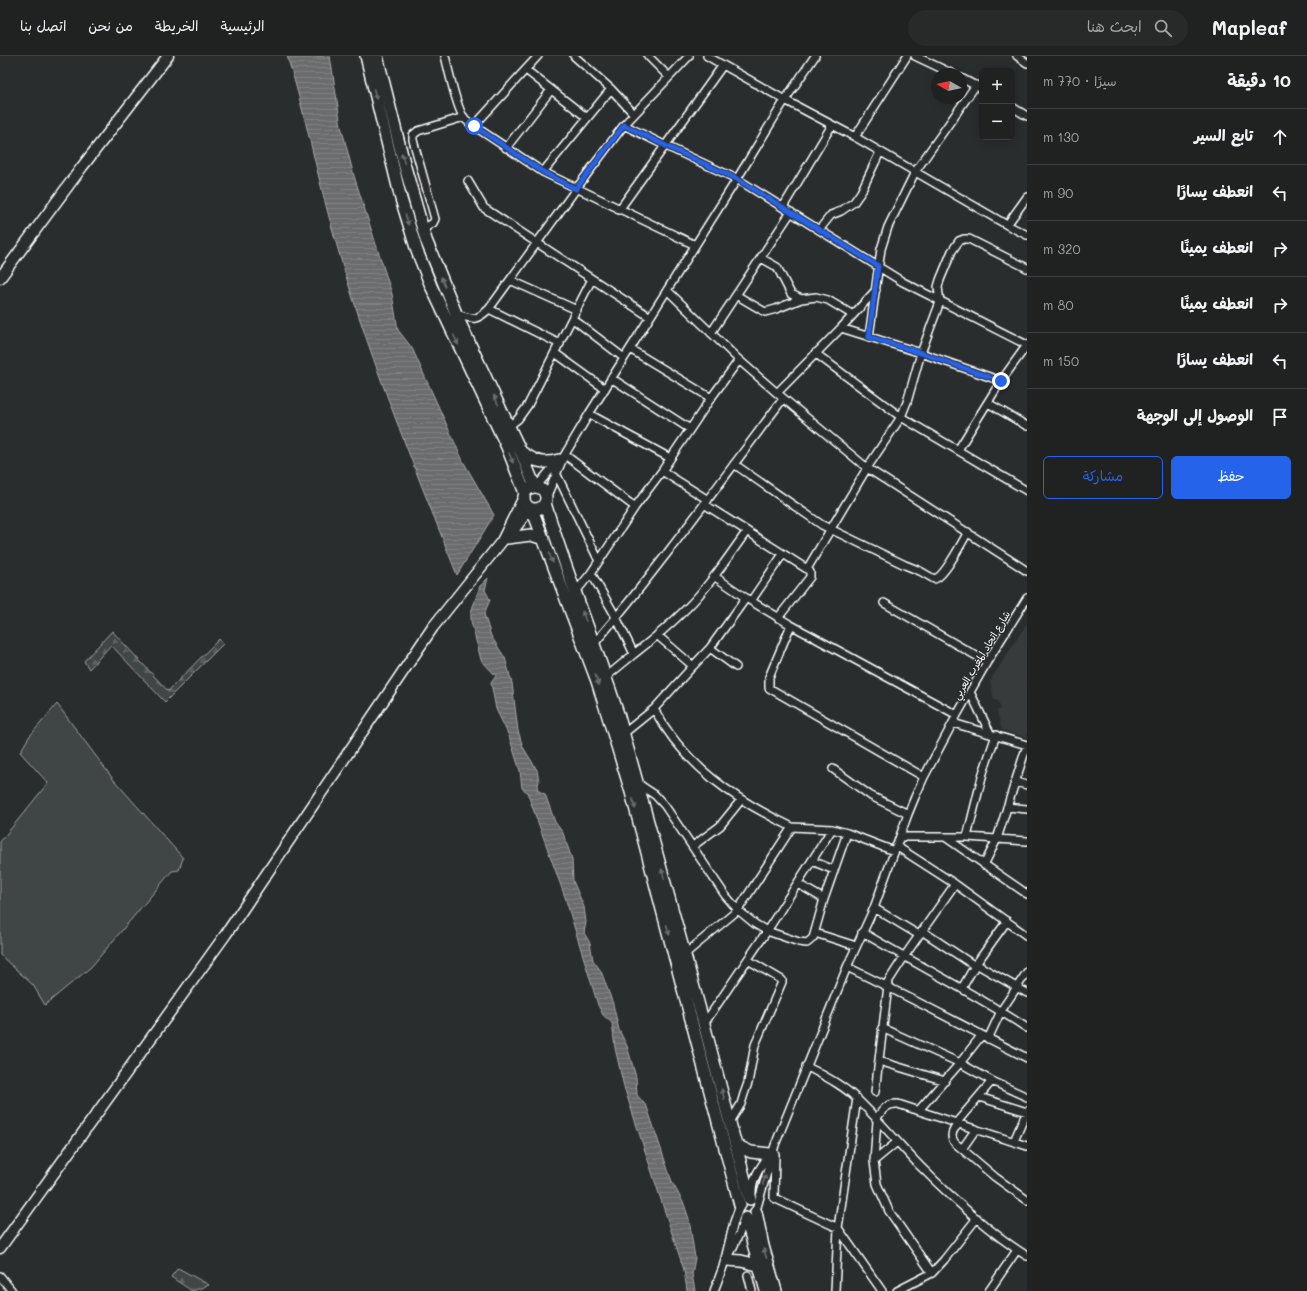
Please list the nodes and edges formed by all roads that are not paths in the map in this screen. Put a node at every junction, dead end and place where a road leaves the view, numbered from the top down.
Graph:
1 (168, 56) edge
2 (366, 56) edge
3 (376, 56) edge
4 (445, 56) edge
5 (538, 56) edge
6 (574, 56) edge
7 (648, 56) edge
8 (689, 56) edge
9 (707, 56) edge
10 (815, 56) edge
11 (907, 56) edge
12 (915, 56) edge
13 (1017, 56) edge
14 (1027, 63) edge
15 (723, 66) junction
16 (940, 68) edge
17 (526, 70) junction
18 (669, 77) junction
19 (967, 81) edge
20 (979, 87) edge
21 (611, 89) junction
22 (551, 90) junction
23 (785, 100) junction
24 (1015, 109) edge
25 (634, 114) junction
26 (1027, 116) edge
27 (464, 117) junction
28 (586, 118) junction
29 (624, 125) junction
30 (832, 125) junction
31 (474, 126) junction
32 (855, 137) junction
33 (666, 146) junction
34 (506, 148) junction
35 (880, 152) junction
36 (543, 172) junction
37 (915, 172) junction
38 (737, 179) junction
39 (468, 181) dead end
40 (576, 189) junction
41 (1027, 197) edge
42 (783, 207) junction
43 (619, 210) junction
44 (791, 212) junction
45 (1007, 225) junction
46 (423, 229) junction
47 (819, 230) junction
48 (1027, 235) edge
49 (537, 242) junction
50 (695, 246) junction
51 (761, 258) junction
52 (878, 266) junction
53 (1027, 268) edge
54 (0, 278) edge
55 (592, 279) junction
56 (510, 280) junction
57 (667, 290) junction
58 (876, 290) junction
59 (736, 295) junction
60 (801, 299) junction
61 (940, 302) junction
62 (489, 309) junction
63 (577, 310) junction
64 (456, 314) junction
65 (853, 315) junction
66 (650, 317) junction
67 (573, 319) junction
68 (841, 328) junction
69 (711, 333) junction
70 (869, 337) junction
71 (560, 344) junction
72 (1027, 345) edge
73 (630, 349) junction
74 (556, 353) junction
75 (815, 353) junction
76 (921, 353) junction
77 (624, 358) junction
78 (739, 360) junction
79 (611, 378) junction
80 (1001, 381) junction
81 (604, 389) junction
82 (776, 393) junction
83 (711, 398) junction
84 (784, 399) junction
85 (988, 403) junction
86 (589, 414) junction
87 (901, 417) junction
88 (509, 426) junction
89 (1027, 426) edge
90 (690, 429) junction
91 (958, 450) junction
92 (521, 452) junction
93 (562, 457) junction
94 (670, 458) junction
95 (734, 464) junction
96 (867, 468) junction
97 (662, 471) junction
98 (556, 473) junction
99 (530, 491) junction
100 (1027, 491) edge
101 (545, 501) junction
102 (706, 502) junction
103 (635, 507) junction
104 (531, 508) junction
105 (830, 528) junction
106 (747, 531) junction
107 (968, 532) junction
108 (544, 538) junction
109 (504, 540) junction
110 (783, 554) junction
111 (599, 561) junction
112 (807, 569) junction
113 (1027, 571) edge
114 (591, 573) junction
115 (714, 576) junction
116 (576, 593) junction
117 (1027, 598) edge
118 (748, 599) junction
119 (884, 604) dead end
120 (616, 617) junction
121 (778, 618) junction
122 (790, 625) junction
123 (657, 635) junction
124 (594, 644) junction
125 (710, 648) junction
126 (634, 654) junction
127 (987, 662) junction
128 (694, 666) junction
129 (736, 667) dead end
130 (606, 677) junction
131 (970, 692) junction
132 (654, 709) junction
133 (957, 715) junction
134 (953, 723) junction
135 (623, 734) junction
136 (993, 734) junction
137 (1027, 745) edge
138 (833, 769) dead end
139 (924, 777) junction
140 (637, 782) junction
141 (1015, 782) junction
142 (1027, 786) edge
143 (741, 800) junction
144 (1007, 807) junction
145 (1027, 809) edge
146 (908, 814) junction
147 (792, 827) junction
148 (832, 829) junction
149 (847, 833) junction
150 (900, 837) junction
151 (944, 837) junction
152 (967, 837) junction
153 (997, 839) junction
154 (1027, 841) edge
155 (693, 846) junction
156 (895, 849) junction
157 (812, 861) junction
158 (984, 865) junction
159 (834, 870) junction
160 (798, 884) junction
161 (955, 884) junction
162 (1027, 894) edge
163 (824, 899) junction
164 (874, 908) junction
165 (738, 910) junction
166 (1007, 921) junction
167 (767, 931) junction
168 (862, 932) junction
169 (815, 933) junction
170 (921, 933) junction
171 (1027, 936) edge
172 (856, 946) junction
173 (685, 954) junction
174 (904, 957) junction
175 (748, 960) junction
176 (976, 965) junction
177 (847, 967) junction
178 (1027, 972) edge
179 (887, 986) junction
180 (1018, 986) junction
181 (962, 988) junction
182 (1027, 993) edge
183 (1001, 1011) junction
184 (704, 1024) junction
185 (882, 1028) junction
186 (1027, 1028) edge
187 (985, 1037) junction
188 (1027, 1058) edge
189 (879, 1061) junction
190 (960, 1063) junction
191 (806, 1066) junction
192 (945, 1081) junction
193 (992, 1081) junction
194 (875, 1092) dead end
195 (979, 1097) junction
196 (857, 1098) junction
197 (1027, 1098) edge
198 (919, 1110) junction
199 (1027, 1111) edge
200 (876, 1120) junction
201 (730, 1122) junction
202 (958, 1123) junction
203 (976, 1129) junction
204 (1014, 1141) junction
205 (897, 1142) junction
206 (736, 1145) junction
207 (1027, 1146) edge
208 (962, 1149) junction
209 (772, 1151) junction
210 (874, 1161) junction
211 (1027, 1200) edge
212 (748, 1208) junction
213 (977, 1218) junction
214 (838, 1228) junction
215 (0, 1248) edge
216 (1016, 1250) junction
217 (1027, 1256) edge
218 (725, 1263) junction
219 (758, 1265) junction
220 (932, 1273) junction
221 (748, 1275) dead end
222 (0, 1276) edge
223 (12, 1291) edge
224 (714, 1291) edge
225 (752, 1291) edge
226 (766, 1291) edge
227 (776, 1291) edge
228 (835, 1291) edge
229 (882, 1291) edge
230 (897, 1291) edge
231 (988, 1291) edge

1 - 54 street
2 -> 99 main road
46 -> 3 main road
4 - 27 street
5 - 17 street
6 - 21 street
7 - 18 street
8 - 18 street
9 - 15 street
10 - 23 street
11 - 32 street
12 - 16 street
13 - 14 street
15 - 23 street
15 - 33 street
17 - 22 street
17 - 31 street
18 - 25 street
19 - 20 street
20 - 37 street
21 - 25 street
21 - 28 street
22 - 28 street
22 - 34 street
23 - 30 street
23 - 38 street
24 - 26 street
25 - 29 street
27 - 31 street
27 - 46 street
28 - 36 street
29 - 33 street
29 - 40 street
30 - 32 street
30 - 42 street
31 - 34 street
32 - 35 street
33 - 38 street
33 - 43 street
34 - 36 street
35 - 37 street
35 - 47 street
36 - 40 street
37 - 45 street
37 - 52 street
38 - 42 street
38 - 50 street
39 - 49 street
40 - 43 street
40 - 49 street
41 - 45 street
42 - 44 street
43 - 50 street
44 - 47 street
44 - 51 street
45 - 48 street
64 -> 46 main road
47 - 52 street
49 - 55 street
49 - 56 street
50 - 57 street
51 - 59 street
51 - 60 street
52 - 58 street
52 - 61 street
53 - 61 street
55 - 63 street
55 - 66 street
56 - 62 street
56 - 63 street
57 - 66 street
57 - 69 street
58 - 65 street
58 - 70 street
59 - 60 street
59 - 69 street
60 - 65 street
61 - 72 street
61 - 76 street
62 - 64 street
62 - 71 street
63 - 67 street
88 -> 64 main road
65 - 68 street
66 - 73 street
67 - 71 street
67 - 77 street
68 - 70 street
68 - 75 street
69 - 78 street
70 - 76 street
71 - 74 street
72 - 80 street
73 - 77 street
73 - 83 street
74 - 81 street
74 - 88 street
75 - 82 street
75 - 87 street
76 - 80 street
76 - 87 street
77 - 79 street
78 - 82 street
78 - 83 street
79 - 81 street
79 - 90 street
80 - 85 street
81 - 86 street
82 - 84 street
83 - 90 street
84 - 95 street
84 - 96 street
85 - 89 street
85 - 91 street
86 - 93 street
86 - 94 street
87 - 91 street
87 - 96 street
88 - 92 main road
90 - 94 street
91 - 100 street
92 - 93 main road
92 - 99 main road
93 - 98 street
93 - 99 street
93 - 103 street
94 - 97 street
95 - 102 street
95 - 105 street
96 - 105 street
96 - 107 street
97 - 102 street
97 - 103 street
98 - 101 street
98 - 111 street
99 - 101 main road
99 - 104 main road
99 - 109 street
101 - 104 main road
101 - 116 main road
102 - 106 street
102 - 120 street
103 - 111 street
104 - 108 main road
104 - 109 street
105 - 107 street
105 - 112 street
106 - 110 street
106 - 115 street
107 - 113 street
108 - 109 main road
108 -> 212 main road
109 - 215 street
110 - 112 street
110 - 118 street
111 - 114 street
112 - 121 street
114 - 116 street
114 - 120 street
115 - 118 street
115 - 123 street
124 -> 116 main road
117 - 127 street, شارع اتحاد المغرب العربي
118 - 121 street
118 - 125 street
119 - 127 street
120 - 124 street
120 - 126 street
121 - 122 street
122 - 133 street
122 - 139 street
123 - 126 street
123 - 128 street
124 - 130 main road
125 - 128 street
125 - 129 street
126 - 130 street
127 - 131 street, شارع اتحاد المغرب العربي
128 - 132 street
130 - 135 main road
131 - 133 street, شارع اتحاد المغرب العربي
131 - 136 street
132 - 135 street
132 - 143 street
133 - 134 street, شارع اتحاد المغرب العربي
134 - 136 street
134 - 139 street, شارع اتحاد المغرب العربي
135 - 140 main road
136 - 137 street
136 - 152 street
137 - 141 street
138 - 146 street
139 - 146 street, شارع اتحاد المغرب العربي
140 - 155 street
173 -> 140 main road
141 - 142 street
141 - 144 street
143 - 147 street
143 - 155 street
144 - 145 street
144 - 153 street
146 - 150 street, شارع اتحاد المغرب العربي
147 - 148 street
147 - 165 street
148 - 149 street
148 - 157 street
149 - 156 street
149 - 159 street
150 - 151 street
150 - 156 street, شارع اتحاد المغرب العربي
151 - 152 street
151 - 158 street
152 - 153 street
153 - 154 street
153 - 158 street
155 - 165 street
156 - 161 street
156 - 164 street, شارع اتحاد المغرب العربي
157 - 159 street
157 - 160 street
158 - 162 street
159 - 163 street
160 - 163 street
160 - 167 street
161 - 166 street
161 - 170 street
163 - 169 street
164 - 168 street, شارع اتحاد المغرب العربي
164 - 170 street
165 - 167 street
165 - 173 street
166 - 171 street
166 - 176 street
167 - 169 street
167 - 175 street
168 - 172 street, شارع اتحاد المغرب العربي
168 - 174 street
169 - 172 street
170 - 174 street
170 - 176 street
172 - 177 street, شارع اتحاد المغرب العربي
173 - 184 main road
174 - 179 street
174 - 181 street
175 - 184 street
175 - 201 street
176 - 180 street
176 - 181 street
177 - 179 street
177 - 191 street, شارع اتحاد المغرب العربي
178 - 180 street
179 - 185 street
179 - 187 street
180 - 182 street
180 - 183 street
181 - 183 street
183 - 186 street
183 - 187 street
201 -> 184 main road
185 - 189 street
185 - 190 street
187 - 188 street
187 - 190 street
189 - 192 street
189 - 194 street
190 - 192 street
190 - 193 street
191 - 196 street
191 - 209 street, شارع اتحاد المغرب العربي
192 - 198 street
193 - 195 street
193 - 197 street
195 - 199 street
195 - 202 street
196 - 200 street
196 - 214 street
198 - 200 street
198 - 202 street
199 - 204 street
200 - 205 street
200 - 210 street
201 - 206 main road
202 - 203 street
202 - 208 street
203 - 204 street
203 - 208 street
204 - 207 street
205 - 210 street
205 - 213 street
206 - 209 main road
206 - 212 main road
208 - 211 street
209 - 212 street
209 - 214 street
210 - 220 street
212 - 218 street
212 - 219 main road
227 -> 212 main road
213 - 216 street
213 - 220 street
214 - 228 street
214 - 229 street
216 - 217 street
216 - 231 street
218 - 219 main road
218 - 224 street
219 - 226 main road
220 - 230 street
221 - 225 street
222 - 223 street

